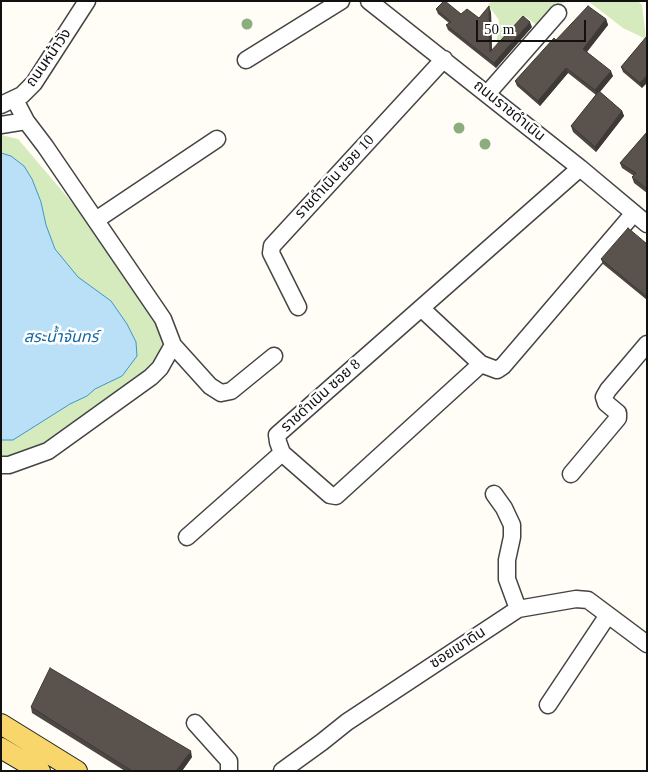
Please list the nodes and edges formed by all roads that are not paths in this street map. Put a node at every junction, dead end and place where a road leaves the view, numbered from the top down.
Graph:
1 (87, 1) edge
2 (341, 1) edge
3 (369, 1) edge
4 (558, 12) dead end
5 (444, 59) junction
6 (246, 60) dead end
7 (487, 94) junction
8 (8, 102) edge
9 (26, 120) junction
10 (1, 125) edge
11 (217, 140) dead end
12 (580, 168) junction
13 (641, 218) edge
14 (96, 220) junction
15 (298, 307) dead end
16 (421, 308) junction
17 (647, 344) edge
18 (173, 345) junction
19 (274, 356) dead end
20 (481, 364) junction
21 (282, 454) junction
22 (1, 465) edge
23 (571, 474) dead end
24 (494, 494) dead end
25 (187, 537) dead end
26 (518, 609) junction
27 (608, 615) junction
28 (647, 644) edge
29 (548, 705) dead end
30 (195, 723) dead end
31 (1, 724) edge
32 (1, 748) edge
33 (40, 771) edge
34 (76, 771) edge
35 (229, 771) edge
36 (282, 771) edge

1 - 8 street, ถนนหน้าวัง
2 - 6 street
3 - 5 street, ถนนราชดำเนิน
4 - 7 street
5 - 7 street, ถนนราชดำเนิน
5 - 15 street, ราชดำเนิน ซอย 10
7 - 12 street, ถนนราชดำเนิน
8 - 9 street
9 - 10 street
9 - 14 street
11 - 14 street
12 - 13 street, ถนนราชดำเนิน
12 - 16 street, ราชดำเนิน ซอย 8
13 - 20 street
14 - 18 street
16 - 20 street
16 - 21 street, ราชดำเนิน ซอย 8
17 - 23 street
18 - 19 street
18 - 22 street
20 - 21 street, ราชดำเนิน ซอย 8
21 - 25 street
24 - 26 street
26 - 27 street, ซอยเขาดิน
26 - 36 street, ซอยเขาดิน
27 - 28 street, ซอยเขาดิน
27 - 29 street
30 - 35 street
31 - 34 main road
32 - 33 main road

